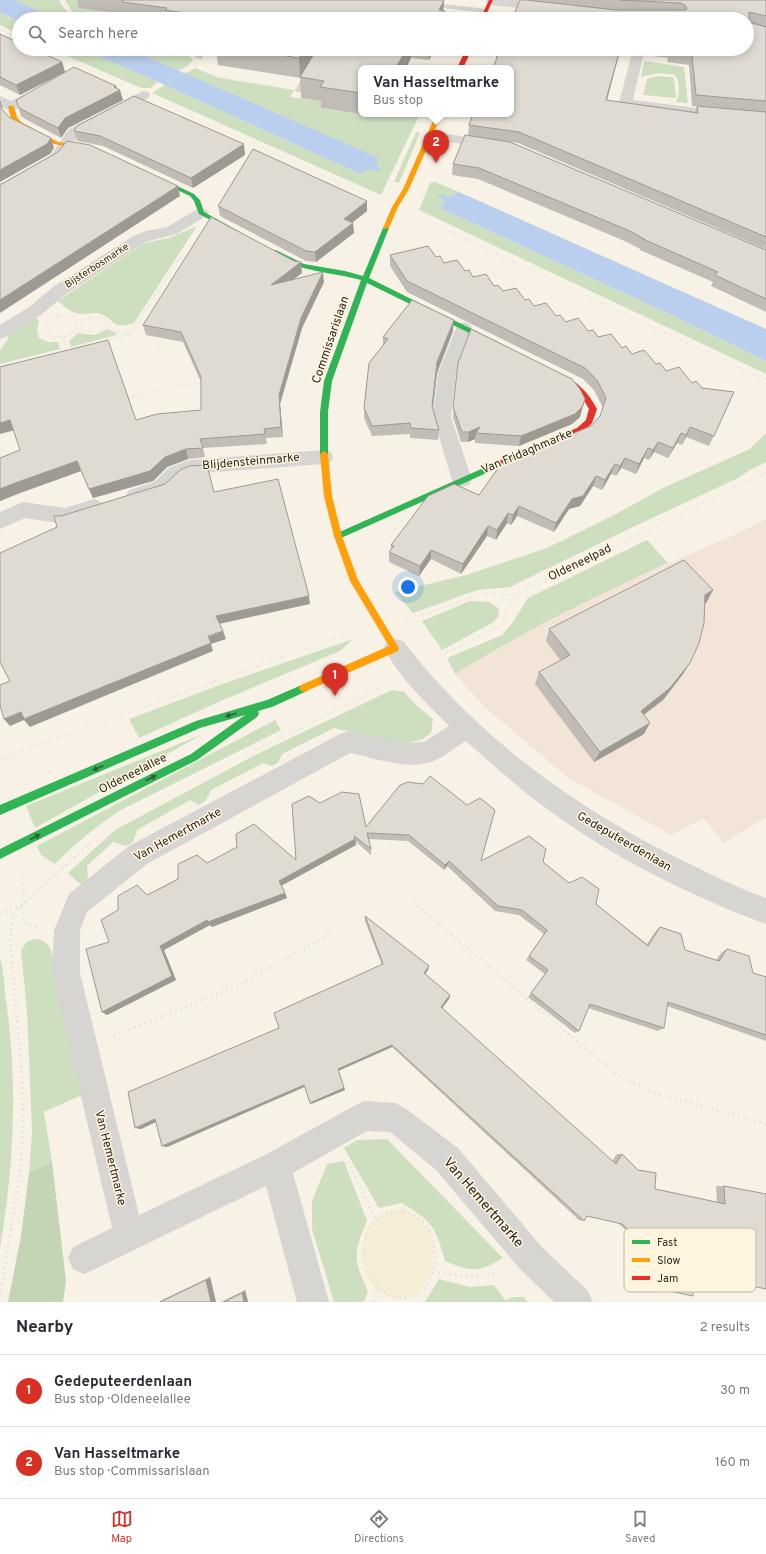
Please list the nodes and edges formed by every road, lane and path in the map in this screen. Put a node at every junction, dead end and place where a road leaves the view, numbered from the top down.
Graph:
1 (62, 0) edge
2 (392, 0) edge
3 (488, 8) edge
4 (564, 9) edge
5 (70, 12) edge
6 (0, 29) edge
7 (12, 35) edge
8 (198, 56) edge
9 (320, 56) edge
10 (637, 56) edge
11 (86, 67) dead end
12 (182, 72) dead end
13 (70, 75) joint
14 (157, 87) dead end
15 (299, 90) joint
16 (143, 94) dead end
17 (5, 104) edge
18 (438, 117) edge
19 (766, 118) edge
20 (431, 136) junction
21 (65, 144) junction
22 (504, 146) edge
23 (104, 153) edge
24 (146, 173) edge
25 (0, 190) edge
26 (204, 215) junction
27 (247, 237) edge
28 (267, 247) edge
29 (365, 279) junction
30 (106, 326) junction
31 (81, 327) junction
32 (77, 328) junction
33 (464, 328) junction
34 (0, 333) edge
35 (129, 335) junction
36 (64, 337) junction
37 (101, 342) edge
38 (94, 343) edge
39 (506, 349) edge
40 (66, 350) junction
41 (160, 351) dead end
42 (541, 366) edge
43 (0, 367) edge
44 (210, 383) edge
45 (122, 400) edge
46 (324, 457) junction
47 (766, 472) edge
48 (462, 480) junction
49 (0, 521) edge
50 (338, 536) junction
51 (514, 595) junction
52 (380, 623) junction
53 (395, 648) junction
54 (412, 670) junction
55 (269, 704) junction
56 (466, 728) junction
57 (0, 759) edge
58 (0, 810) edge
59 (0, 854) edge
60 (413, 902) dead end
61 (766, 911) edge
62 (0, 913) edge
63 (330, 934) dead end
64 (84, 1048) junction
65 (766, 1124) edge
66 (336, 1132) junction
67 (276, 1166) junction
68 (376, 1221) junction
69 (129, 1236) junction
70 (530, 1257) junction
71 (84, 1258) dead end
72 (433, 1272) junction
73 (378, 1290) junction
74 (0, 1296) edge
75 (313, 1302) edge
76 (373, 1302) edge
77 (576, 1302) edge

1 - 5 path
2 - 3 lane
3 - 4 street
6 - 7 path
8 - 15 path
9 - 15 lane
10 - 19 street
11 - 13 path
12 - 14 path
13 - 17 street
16 - 21 street
17 - 21 street
18 - 20 street, Commissarislaan
20 - 22 street
20 - 29 street, Commissarislaan
21 - 23 street
21 - 25 street
24 - 26 street
26 - 27 street
26 - 34 street, Bijsterbosmarke
26 - 35 path
28 - 29 street
29 - 33 street
29 - 46 street, Commissarislaan
30 - 31 path
30 - 31 path
30 - 35 path
31 - 32 path
32 - 36 path
32 - 36 path
33 - 39 street
33 - 48 street
35 - 37 path
35 - 41 path
36 - 40 path
38 - 40 path
40 - 43 path
42 - 48 street, Van Fridaghmarke
44 - 45 path
46 - 49 street, Blijdensteinmarke
46 - 50 street, Commissarislaan
47 - 51 path, Oldeneelpad
48 - 50 street, Van Fridaghmarke
50 - 52 street, Commissarislaan
51 - 52 path
51 - 54 path
52 - 53 street, Commissarislaan
52 - 57 path
53 - 54 street, Gedeputeerdenlaan
53 - 55 street, Oldeneelallee
54 - 56 street, Gedeputeerdenlaan
55 -> 58 street, Oldeneelallee
59 -> 55 street, Oldeneelallee
56 - 61 street, Gedeputeerdenlaan
56 - 64 street, Van Hemertmarke
60 - 65 path
62 - 74 path
63 - 64 path
64 - 69 street, Van Hemertmarke
66 - 67 street, Van Hemertmarke
66 - 68 path
66 - 70 street, Van Hemertmarke
67 - 69 street, Van Hemertmarke
67 - 75 street
68 - 72 path
68 - 73 path
69 - 71 street, Van Hemertmarke
70 - 72 path
70 - 77 street, Van Hemertmarke
72 - 73 path
73 - 76 path

